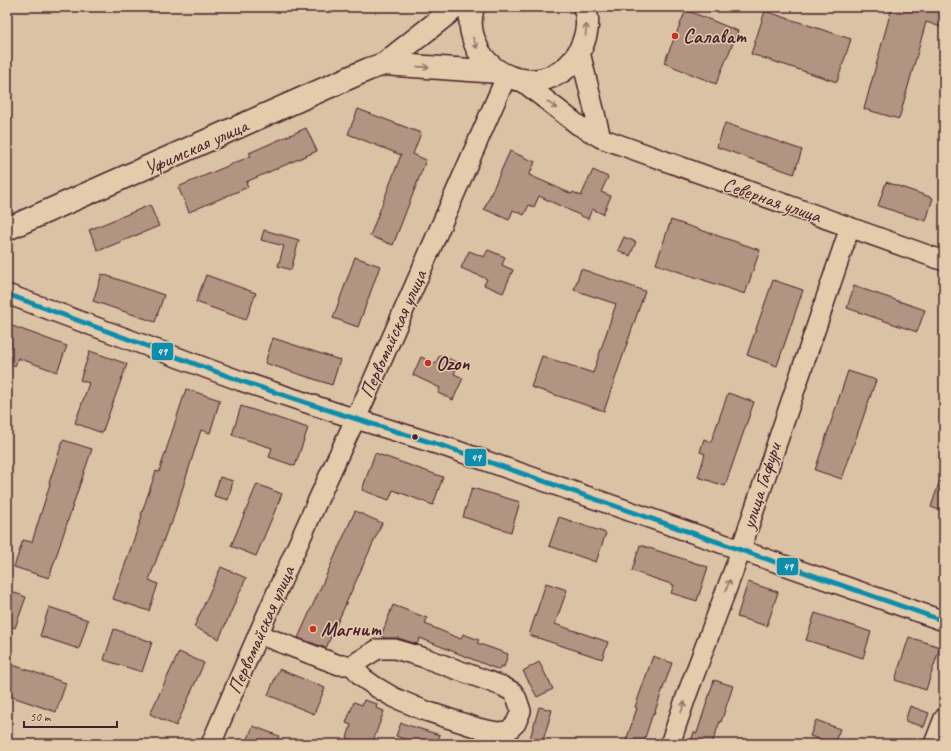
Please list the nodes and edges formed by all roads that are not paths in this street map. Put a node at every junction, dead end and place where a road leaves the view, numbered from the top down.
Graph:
1 (456, 7) edge
2 (473, 7) edge
3 (584, 7) edge
4 (580, 52) junction
5 (384, 64) junction
6 (508, 77) junction
7 (601, 138) junction
8 (850, 227) junction
9 (7, 229) edge
10 (944, 261) edge
11 (7, 294) edge
12 (356, 419) junction
13 (740, 550) junction
14 (944, 621) edge
15 (258, 634) junction
16 (352, 665) junction
17 (944, 718) edge
18 (211, 744) edge
19 (670, 744) edge
20 (934, 744) edge

1 - 5 main road
2 -> 6 main road
4 -> 3 main road
4 - 6 main road
4 - 7 street
5 -> 6 main road
5 - 9 main road, Уфимская улица
6 -> 7 street, Северная улица
6 - 12 street, Первомайская улица
7 - 8 street, Северная улица
8 - 10 street, Северная улица
8 - 13 street, улица Гафури
11 - 12 street
12 - 13 street
12 - 15 street, Первомайская улица
13 - 14 street
19 -> 13 street, улица Гафури
15 - 16 street
15 - 18 street, Первомайская улица
16 - 16 street
17 - 20 street

